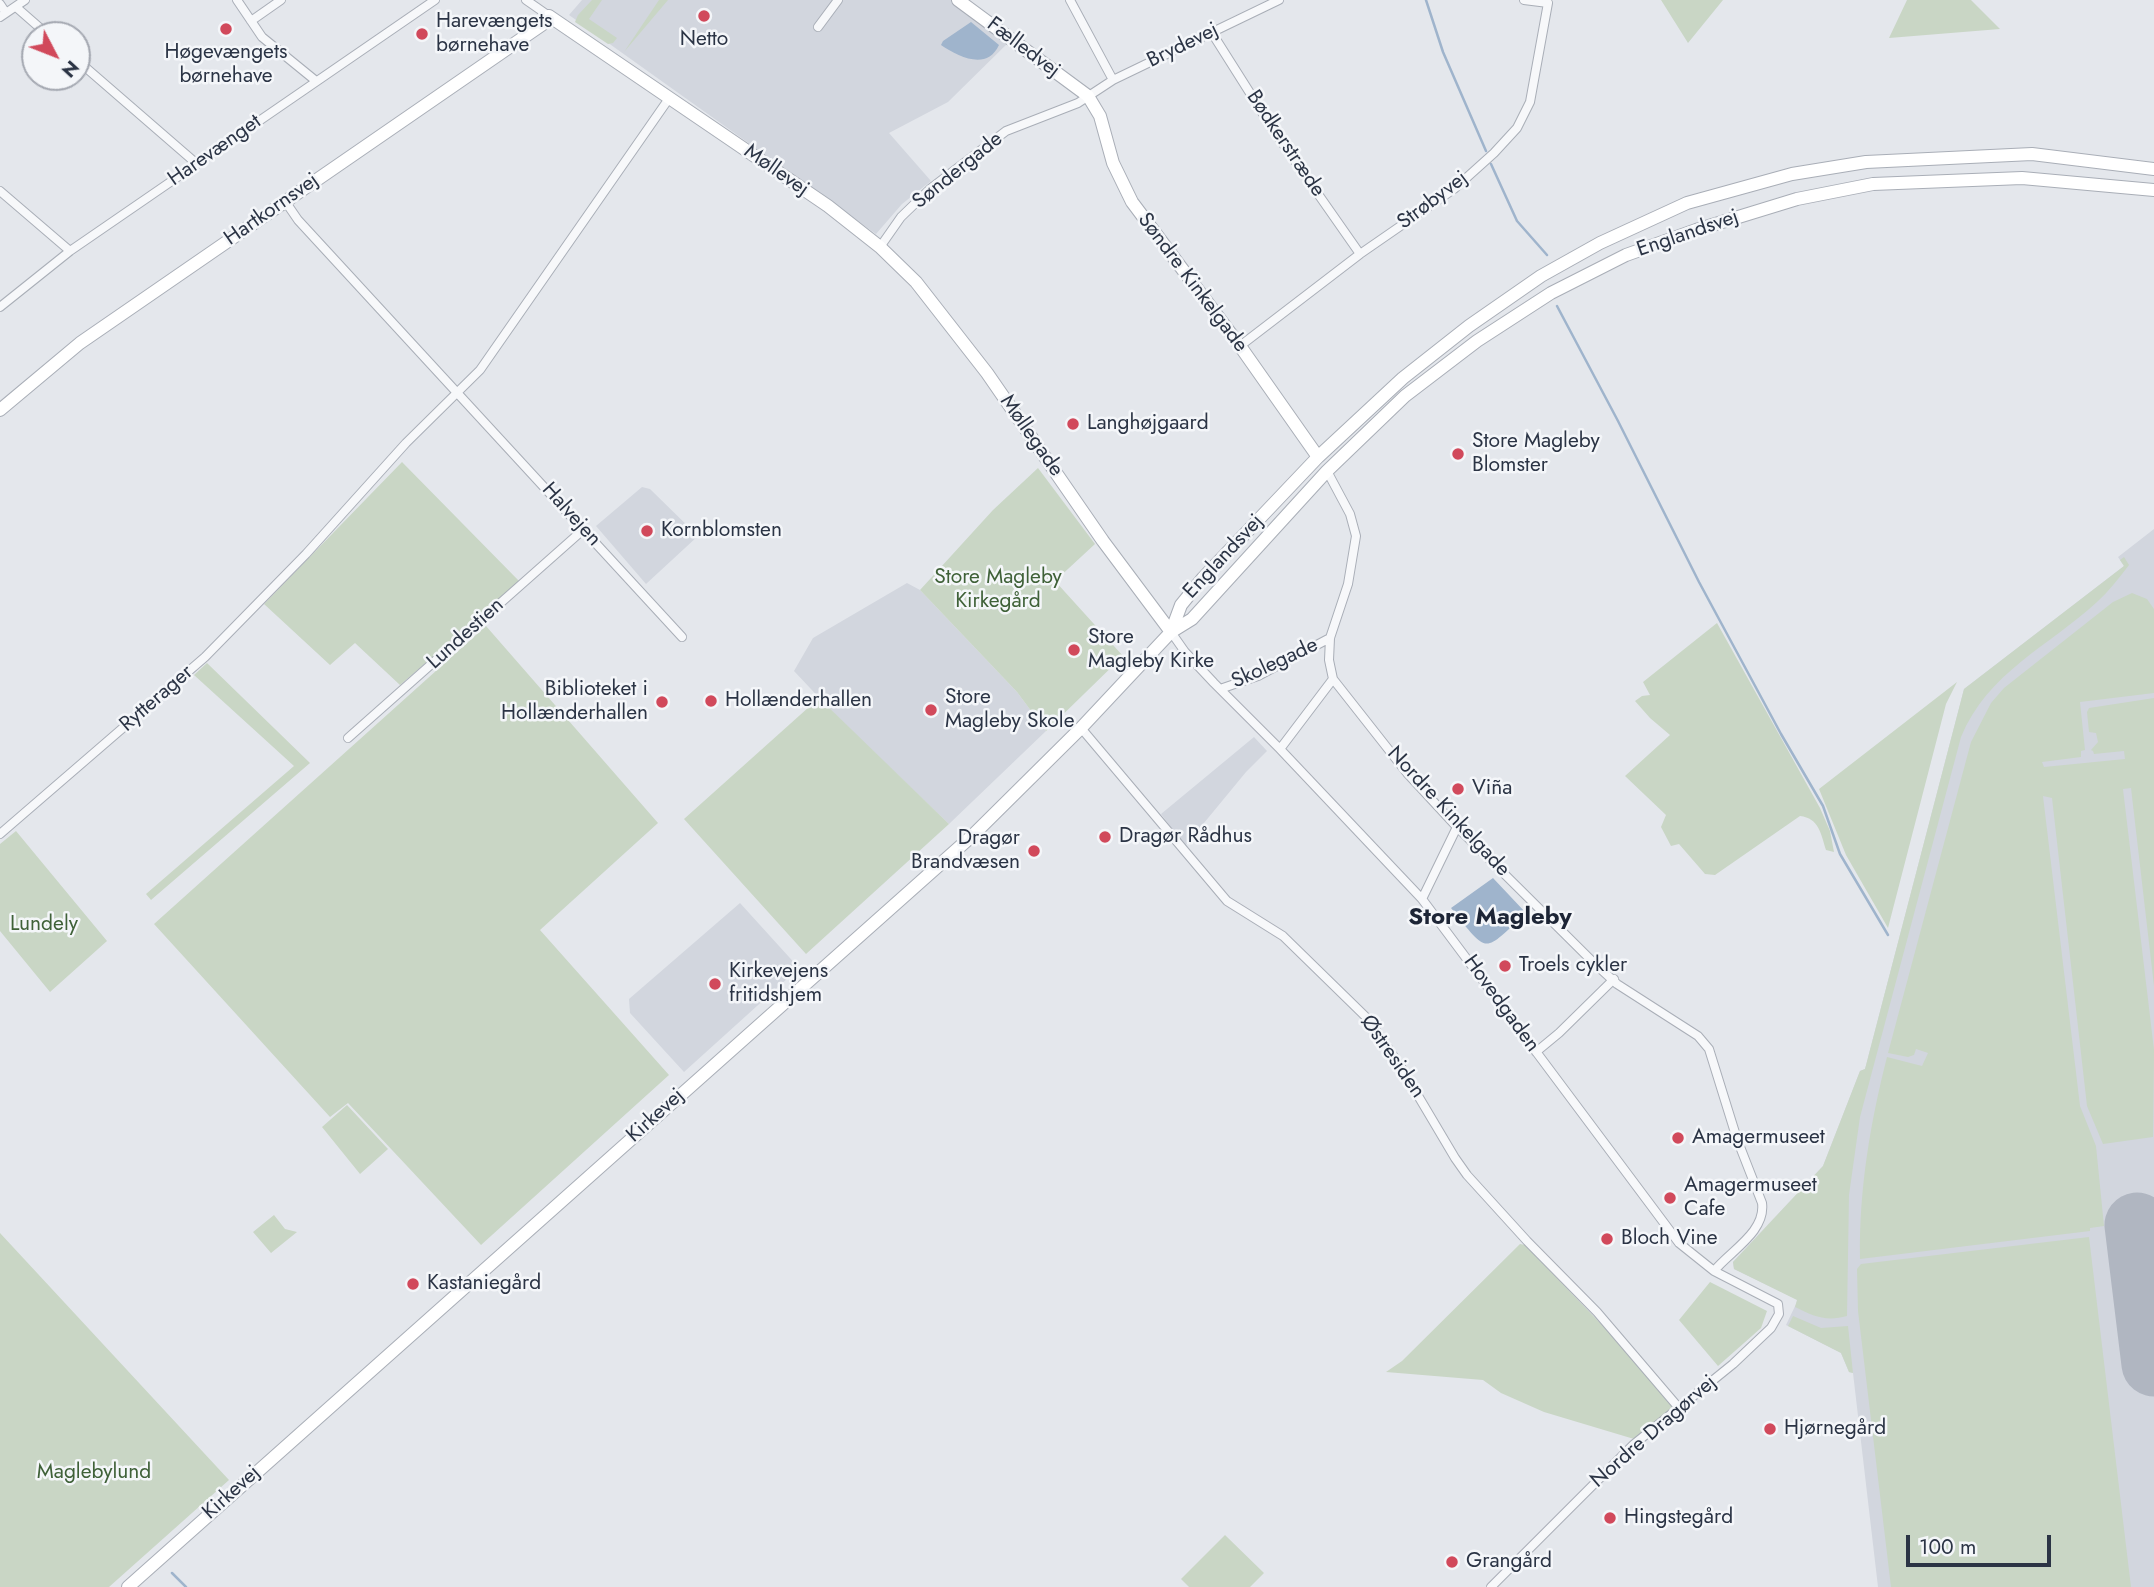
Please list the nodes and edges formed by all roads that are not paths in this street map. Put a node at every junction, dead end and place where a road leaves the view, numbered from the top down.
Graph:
1 (25, 0) edge
2 (237, 0) edge
3 (282, 0) edge
4 (435, 0) edge
5 (526, 0) edge
6 (838, 0) edge
7 (958, 0) edge
8 (1070, 0) edge
9 (1279, 0) edge
10 (1524, 0) edge
11 (1550, 1) edge
12 (0, 4) edge
13 (16, 7) junction
14 (3, 15) edge
15 (549, 16) junction
16 (251, 20) junction
17 (32, 21) edge
18 (818, 27) dead end
19 (1212, 33) junction
20 (91, 72) edge
21 (1113, 80) junction
22 (316, 81) junction
23 (1088, 96) junction
24 (670, 97) junction
25 (197, 164) junction
26 (2154, 169) edge
27 (2154, 190) edge
28 (0, 191) edge
29 (285, 201) junction
30 (880, 247) junction
31 (70, 251) junction
32 (1360, 254) junction
33 (0, 307) edge
34 (1240, 346) junction
35 (459, 393) junction
36 (0, 410) edge
37 (1318, 457) junction
38 (1327, 471) junction
39 (584, 529) junction
40 (1171, 632) junction
41 (682, 638) dead end
42 (1330, 638) junction
43 (1333, 679) junction
44 (1220, 689) junction
45 (1081, 728) junction
46 (348, 738) dead end
47 (1280, 749) junction
48 (1457, 827) junction
49 (0, 834) edge
50 (1422, 899) junction
51 (1614, 979) junction
52 (1536, 1052) junction
53 (1714, 1271) junction
54 (1778, 1304) joint
55 (1679, 1408) junction
56 (128, 1587) edge
57 (1491, 1587) edge

1 - 13 street
2 - 16 street
3 - 16 street
4 - 22 street, Harevænget
5 - 15 street, Møllevej
6 - 18 street
7 - 23 main road, Fælledvej
8 - 21 street
9 - 19 street, Brydevej
10 - 11 street
11 - 32 street, Strøbyvej
12 - 14 street
13 - 14 street
13 - 17 street
15 - 24 main road, Møllevej
15 - 29 main road, Hartkornsvej
16 - 22 street
19 - 21 street, Brydevej
19 - 32 street, Bødkerstræde
20 - 25 street
21 - 23 street, Brydevej
22 - 25 street, Harevænget
23 - 30 street, Søndergade
23 - 34 main road, Søndre Kinkelgade
24 - 30 main road, Møllevej
24 - 35 street
25 - 31 street, Harevænget
26 - 37 main road, Englandsvej
27 - 38 main road, Englandsvej
28 - 31 street
29 - 35 street, Halvejen
29 - 36 main road, Hartkornsvej
30 - 40 main road, Møllegade
31 - 33 street, Harevænget
32 - 34 street, Strøbyvej
34 - 37 main road, Søndre Kinkelgade
35 - 39 street, Halvejen
35 - 49 street, Rytterager
37 - 40 main road, Englandsvej
38 - 40 main road, Englandsvej
38 - 42 street
39 - 41 street, Halvejen
39 - 46 street, Lundestien
40 - 44 street, Hovedgaden
40 - 45 main road, Kirkevej
42 - 43 street
42 - 44 street, Skolegade
43 - 47 street
43 - 48 street, Nordre Kinkelgade
44 - 47 street, Hovedgaden
45 - 55 street, Østresiden
45 - 56 main road, Kirkevej
47 - 50 street, Hovedgaden
48 - 50 street
48 - 51 street, Nordre Kinkelgade
50 - 52 street, Hovedgaden
51 - 52 street
51 - 53 street, Nordre Kinkelgade
52 - 53 street, Hovedgaden
53 - 54 street, Hovedgaden
54 - 55 street, Nordre Dragørvej
55 - 57 street, Nordre Dragørvej

